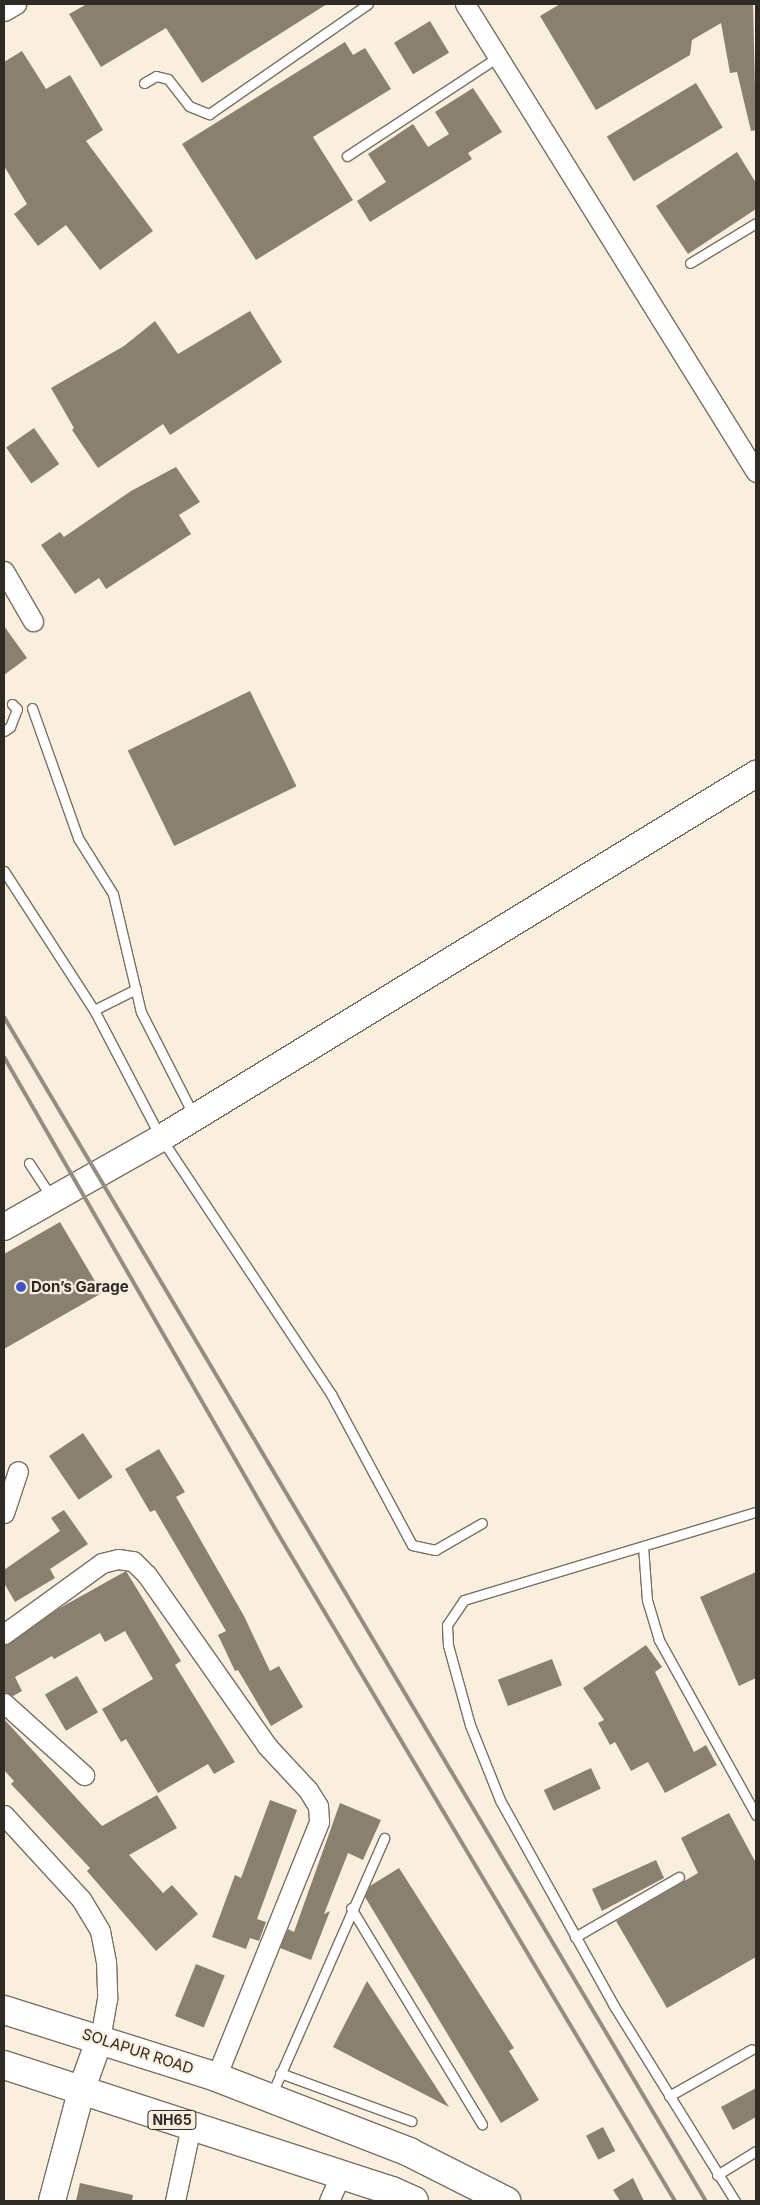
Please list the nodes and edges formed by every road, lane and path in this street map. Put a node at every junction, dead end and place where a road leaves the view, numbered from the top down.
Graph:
1 (16, 4) edge
2 (368, 4) edge
3 (465, 4) edge
4 (4, 11) edge
5 (498, 57) junction
6 (144, 83) dead end
7 (347, 156) dead end
8 (756, 223) edge
9 (690, 263) dead end
10 (756, 472) edge
11 (4, 570) edge
12 (33, 621) dead end
13 (12, 704) dead end
14 (32, 708) dead end
15 (4, 731) edge
16 (756, 774) edge
17 (4, 871) edge
18 (136, 989) junction
19 (94, 1010) junction
20 (195, 1118) junction
21 (161, 1138) junction
22 (29, 1162) dead end
23 (54, 1201) junction
24 (4, 1227) edge
25 (18, 1471) dead end
26 (756, 1512) edge
27 (4, 1514) edge
28 (482, 1524) dead end
29 (644, 1546) junction
30 (4, 1634) edge
31 (4, 1703) edge
32 (84, 1775) dead end
33 (4, 1815) edge
34 (756, 1815) edge
35 (384, 1838) dead end
36 (679, 1877) dead end
37 (351, 1908) junction
38 (576, 1937) junction
39 (4, 2010) edge
40 (100, 2038) junction
41 (752, 2049) dead end
42 (4, 2065) edge
43 (280, 2073) junction
44 (216, 2077) junction
45 (82, 2088) junction
46 (669, 2096) junction
47 (270, 2099) junction
48 (411, 2121) dead end
49 (482, 2124) dead end
50 (191, 2126) junction
51 (756, 2151) edge
52 (341, 2174) junction
53 (717, 2175) junction
54 (403, 2196) edge
55 (52, 2201) edge
56 (176, 2201) edge
57 (329, 2201) edge
58 (506, 2201) edge
59 (735, 2201) edge

1 - 4 street
2 - 6 lane
3 - 5 street
5 - 7 lane
5 - 10 street
8 - 9 lane
11 - 12 street
13 - 15 lane
14 - 18 lane
16 - 20 street
17 - 19 lane
18 - 19 lane
18 - 20 lane
19 - 21 lane
20 - 21 street
21 - 23 street
21 - 28 lane
22 - 23 lane
23 - 24 street
25 - 27 street
26 - 29 lane
29 - 34 lane
29 - 38 lane
30 - 44 street
31 - 32 street
33 - 40 street
35 - 37 lane
36 - 38 lane
37 - 43 lane
37 - 49 lane
38 - 46 lane
39 - 40 highway, SOLAPUR ROAD
40 - 44 highway, SOLAPUR ROAD
40 - 45 street
41 - 46 lane
42 - 45 highway, NH65
43 - 47 lane
43 - 48 lane
44 - 47 highway, SOLAPUR ROAD
45 - 50 highway, NH65
45 - 55 street
46 - 53 lane
47 - 58 highway, SOLAPUR ROAD
50 - 52 highway, NH65
50 - 56 street
51 - 53 lane
52 - 54 highway, NH65
52 - 57 street
53 - 59 lane

